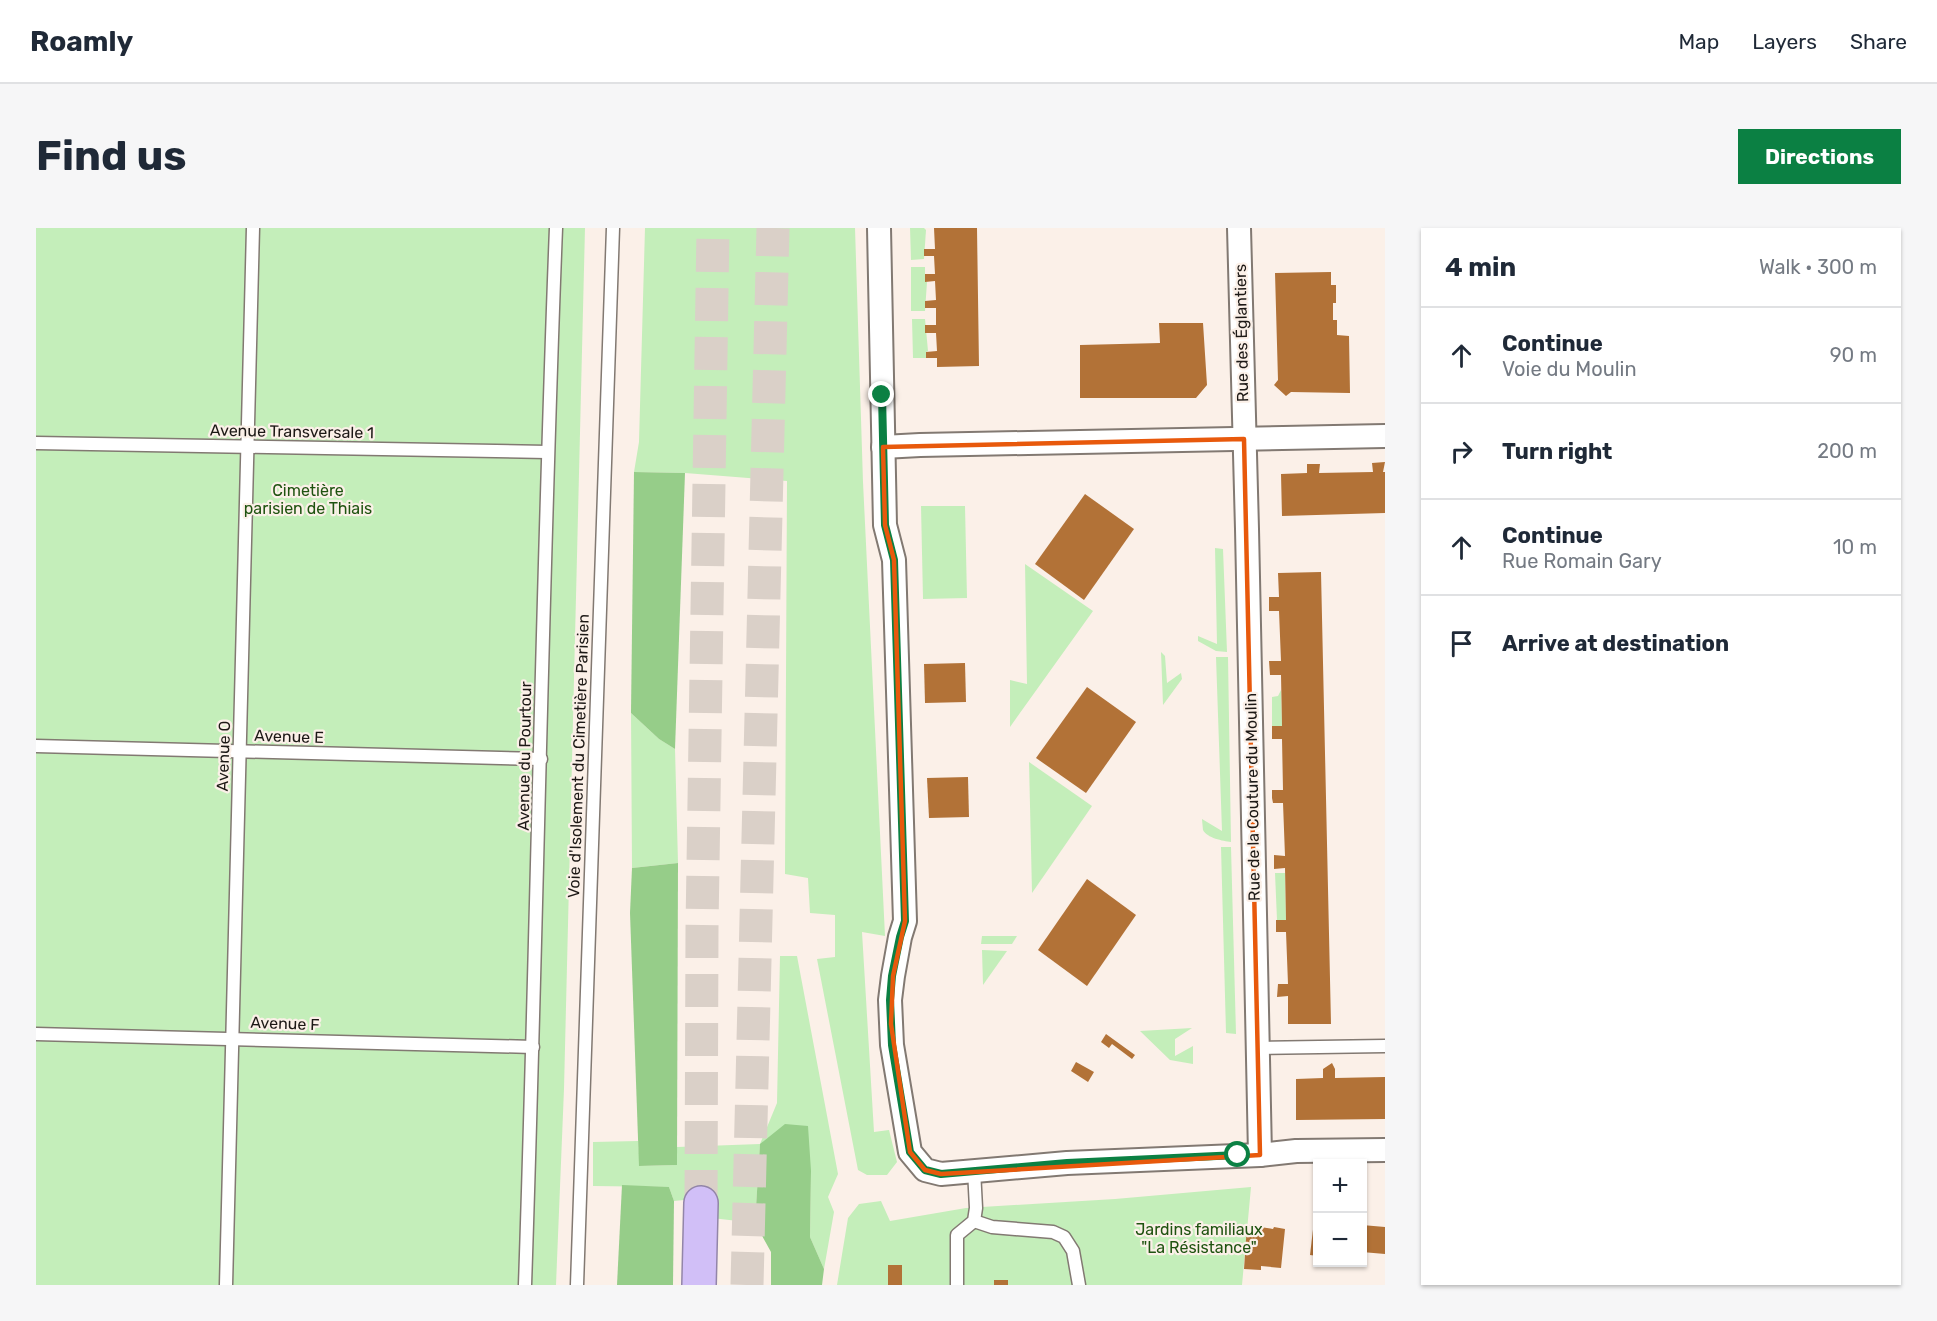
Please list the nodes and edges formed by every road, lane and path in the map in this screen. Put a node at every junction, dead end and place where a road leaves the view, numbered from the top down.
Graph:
1 (253, 228) edge
2 (555, 228) edge
3 (613, 228) edge
4 (879, 228) edge
5 (1239, 228) edge
6 (1385, 436) edge
7 (1244, 439) junction
8 (36, 443) edge
9 (247, 446) junction
10 (883, 447) junction
11 (547, 452) junction
12 (36, 746) edge
13 (239, 751) junction
14 (541, 759) junction
15 (36, 1034) edge
16 (232, 1038) junction
17 (1385, 1046) edge
18 (533, 1047) junction
19 (1258, 1048) junction
20 (1385, 1150) edge
21 (1260, 1155) junction
22 (974, 1170) junction
23 (701, 1203) tunnel mouth
24 (974, 1221) junction
25 (226, 1285) edge
26 (525, 1285) edge
27 (577, 1285) edge
28 (699, 1285) edge
29 (957, 1285) edge
30 (1079, 1285) edge

1 - 9 lane, Avenue O
2 - 11 lane, Avenue du Pourtour
3 - 27 lane, Voie d'Isolement du Cimetière Parisien
4 - 10 street
5 - 7 street, Rue des Églantiers
6 - 7 street
7 - 10 street
7 - 19 street, Rue de la Couture du Moulin
8 - 9 lane, Avenue Transversale 1
9 - 11 lane, Avenue Transversale 1
9 - 13 lane, Avenue O
10 - 22 street
11 - 14 lane, Avenue du Pourtour
12 - 13 lane, Avenue E
13 - 14 lane, Avenue E
13 - 16 lane, Avenue O
14 - 18 lane, Avenue du Pourtour
15 - 16 lane, Avenue F
16 - 18 lane, Avenue F
16 - 25 lane, Avenue O
17 - 19 lane
18 - 26 lane, Avenue du Pourtour
19 - 21 street, Rue de la Couture du Moulin
20 - 21 street
21 - 22 street
22 - 24 lane
23 - 28 highway
24 - 29 lane
24 - 30 lane

